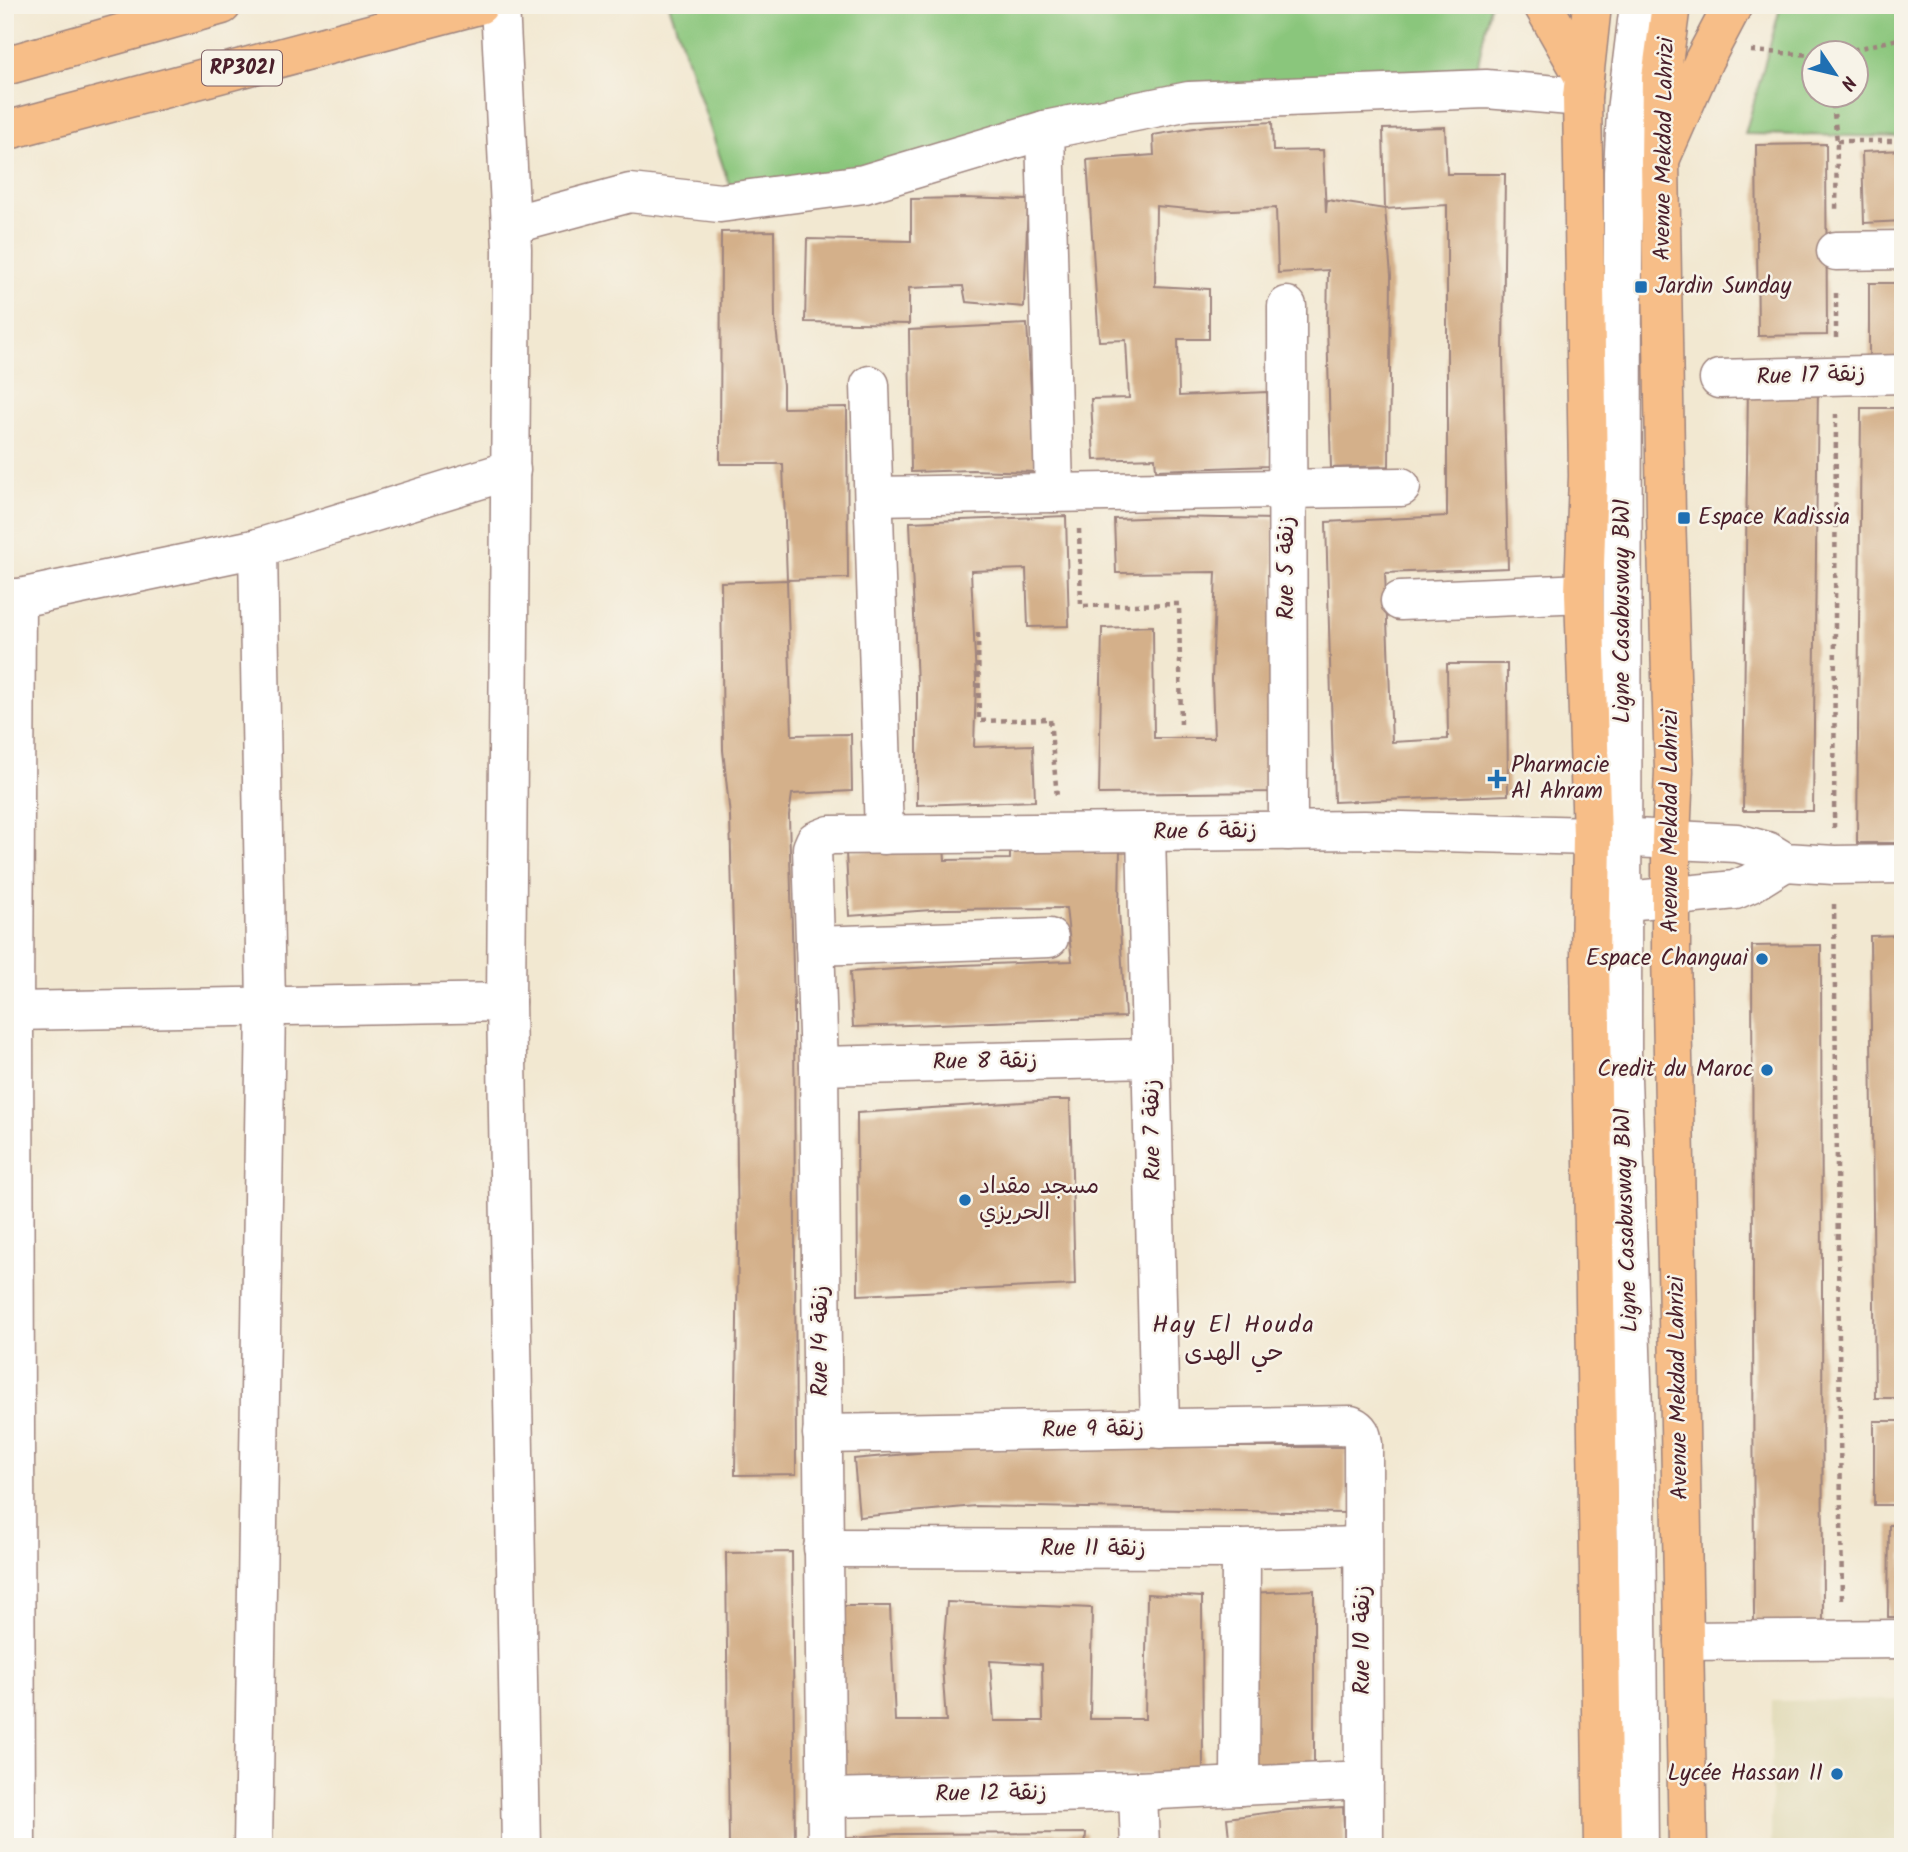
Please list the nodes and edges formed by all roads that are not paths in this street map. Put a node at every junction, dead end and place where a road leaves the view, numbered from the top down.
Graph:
1 (222, 5) edge
2 (479, 5) edge
3 (500, 5) edge
4 (1543, 5) edge
5 (1592, 5) edge
6 (1627, 5) edge
7 (1639, 5) edge
8 (1671, 5) edge
9 (1733, 5) edge
10 (5, 66) edge
11 (1583, 87) junction
12 (1045, 130) junction
13 (5, 131) edge
14 (1660, 160) junction
15 (511, 225) junction
16 (1836, 250) dead end
17 (1903, 250) edge
18 (1287, 306) dead end
19 (1903, 374) edge
20 (1718, 379) dead end
21 (870, 385) dead end
22 (511, 470) junction
23 (1401, 486) dead end
24 (1287, 488) junction
25 (1066, 493) junction
26 (874, 496) junction
27 (257, 548) junction
28 (1584, 593) junction
29 (11, 599) edge
30 (1400, 601) dead end
31 (1288, 831) junction
32 (1146, 832) junction
33 (884, 835) junction
34 (1608, 837) junction
35 (819, 838) joint
36 (1671, 839) junction
37 (1785, 862) junction
38 (1903, 864) edge
39 (1671, 897) junction
40 (1607, 903) junction
41 (1049, 938) dead end
42 (815, 946) junction
43 (506, 1002) junction
44 (267, 1006) junction
45 (13, 1011) junction
46 (1152, 1058) junction
47 (819, 1066) junction
48 (10, 1105) edge
49 (1160, 1429) junction
50 (1361, 1433) joint
51 (821, 1434) junction
52 (1362, 1546) junction
53 (823, 1548) junction
54 (1241, 1549) junction
55 (1903, 1639) edge
56 (1684, 1641) junction
57 (1364, 1780) junction
58 (1240, 1786) junction
59 (827, 1798) junction
60 (1138, 1800) junction
61 (16, 1847) edge
62 (253, 1847) edge
63 (521, 1847) edge
64 (827, 1847) edge
65 (1140, 1847) edge
66 (1364, 1847) edge
67 (1603, 1847) edge
68 (1619, 1847) edge
69 (1639, 1847) edge
70 (1688, 1847) edge

1 - 10 main road
2 - 13 main road, RP3021
3 - 15 street
4 - 11 main road
5 - 11 main road
6 - 34 street, Ligne Casabusway BW1
7 - 34 street, Ligne Casabusway BW1
8 - 14 main road, Avenue Mekdad Lahrizi
9 - 14 main road
11 - 12 street
11 - 28 main road
12 - 15 street
12 - 25 street
14 - 36 main road, Avenue Mekdad Lahrizi
15 - 22 street
16 - 17 street
18 - 24 street, Rue 5 زنقة
19 - 20 street, Rue 17 زنقة
21 - 26 street
22 - 27 street
22 - 43 street
23 - 24 street
24 - 25 street
24 - 31 street, Rue 5 زنقة
25 - 26 street
26 - 33 street
27 - 29 street
27 - 44 street
28 - 30 street
28 - 34 main road
29 - 45 street
31 - 32 street, Rue 6 زنقة
31 - 34 street, Rue 6 زنقة
32 - 33 street, Rue 6 زنقة
32 - 46 street, Rue 7 زنقة
33 - 35 street, Rue 6 زنقة
34 - 36 street
34 - 40 main road
35 - 42 street, Rue 14 زنقة
36 - 37 street
36 - 39 main road, Avenue Mekdad Lahrizi
37 - 38 street
37 - 39 street
39 - 40 street
39 - 56 main road, Avenue Mekdad Lahrizi
40 - 67 main road
40 - 68 street, Ligne Casabusway BW1
40 - 69 street, Ligne Casabusway BW1
41 - 42 street
42 - 47 street, Rue 14 زنقة
43 - 44 street
43 - 63 street
44 - 45 street
44 - 62 street
45 - 48 street
46 - 47 street, Rue 8 زنقة
46 - 49 street, Rue 7 زنقة
47 - 51 street, Rue 14 زنقة
48 - 61 street
49 - 50 street, Rue 9 زنقة
49 - 51 street, Rue 9 زنقة
50 - 52 street, Rue 10 زنقة
51 - 53 street, Rue 14 زنقة
52 - 54 street, Rue 11 زنقة
52 - 57 street, Rue 10 زنقة
53 - 54 street, Rue 11 زنقة
53 - 59 street, Rue 14 زنقة
54 - 58 street
55 - 56 street
56 - 70 main road, Avenue Mekdad Lahrizi
57 - 58 street, Rue 12 زنقة
57 - 66 street, Rue 10 زنقة
58 - 60 street, Rue 12 زنقة
59 - 60 street, Rue 12 زنقة
59 - 64 street, Rue 14 زنقة
60 - 65 street

